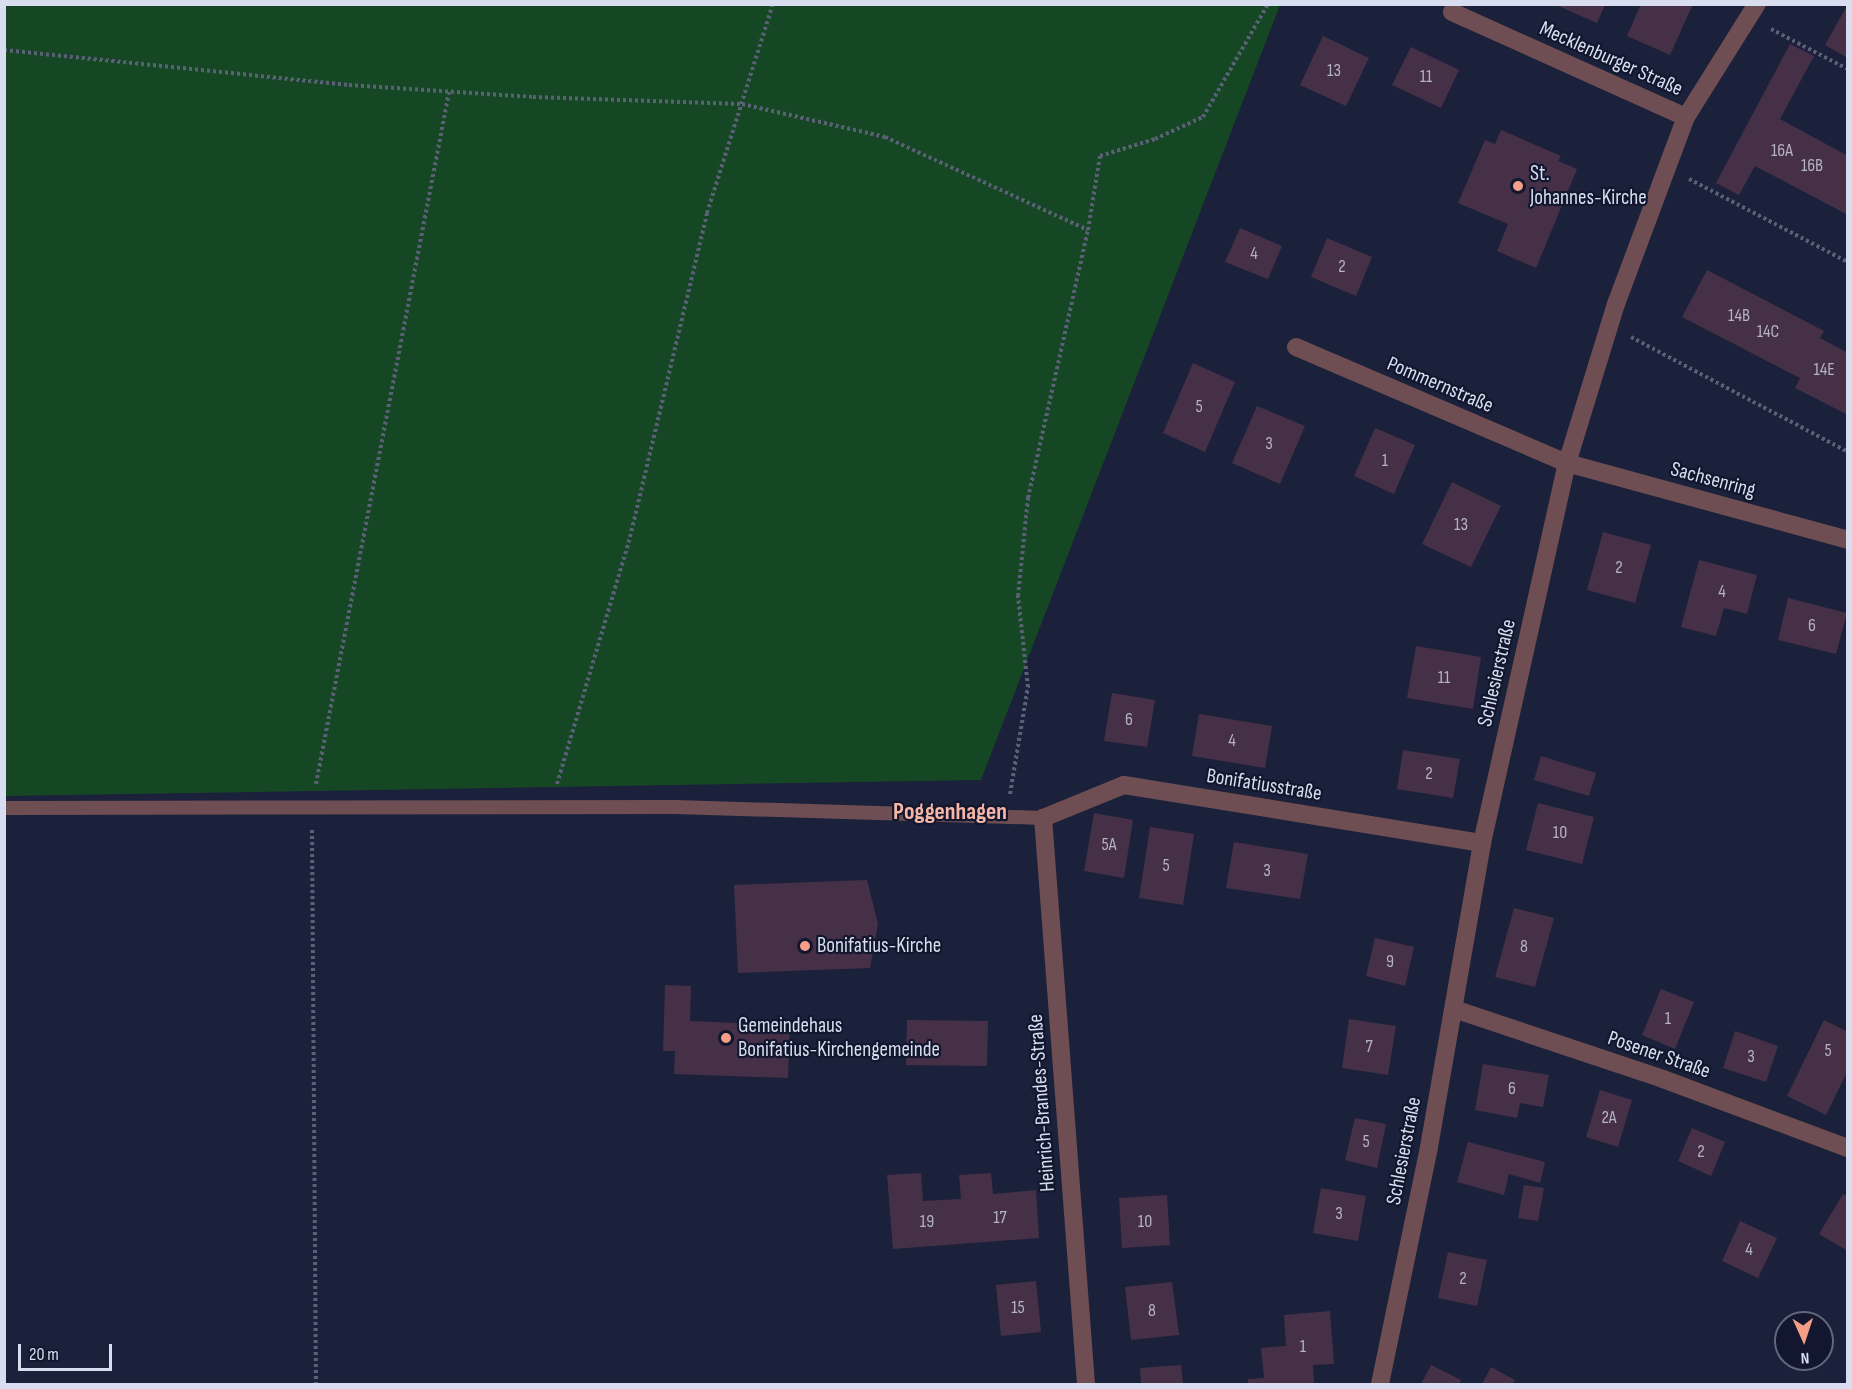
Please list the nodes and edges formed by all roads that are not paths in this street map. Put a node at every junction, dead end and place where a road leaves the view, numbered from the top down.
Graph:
1 (1753, 11) edge
2 (1452, 12) dead end
3 (1686, 117) junction
4 (1296, 347) dead end
5 (1567, 463) junction
6 (1848, 540) edge
7 (4, 808) edge
8 (1043, 818) junction
9 (1482, 843) junction
10 (1454, 1009) junction
11 (1848, 1148) edge
12 (1086, 1384) edge
13 (1380, 1384) edge

1 - 3 street, Schlesierstraße
2 - 3 street, Mecklenburger Straße
3 - 5 street, Schlesierstraße
4 - 5 street, Pommernstraße
5 - 6 street, Sachsenring
5 - 9 street, Schlesierstraße
7 - 8 lane
8 - 9 street, Bonifatiusstraße
8 - 12 street, Heinrich-Brandes-Straße
9 - 10 street, Schlesierstraße
10 - 11 street, Posener Straße
10 - 13 street, Schlesierstraße

